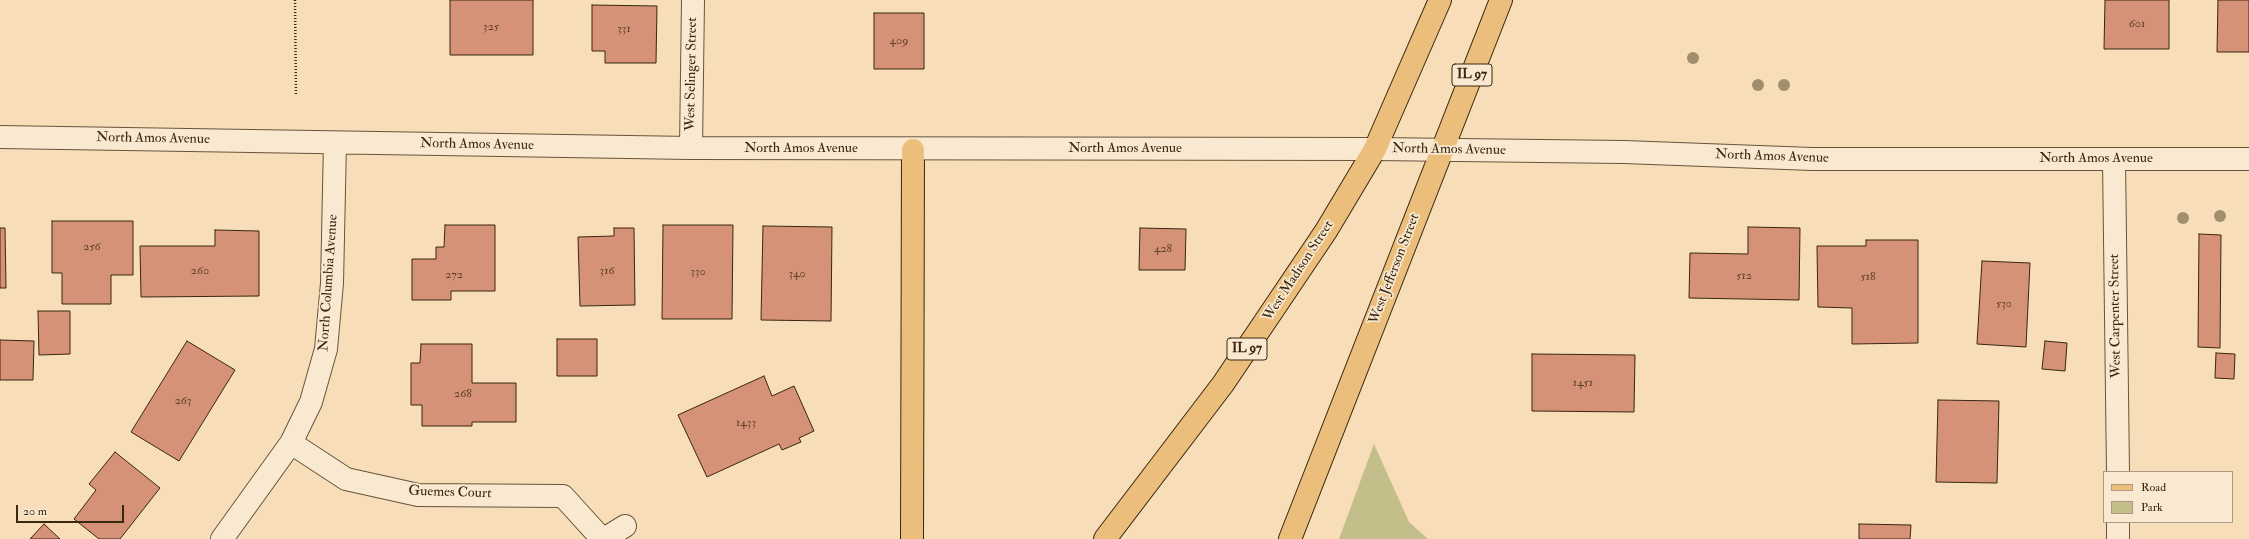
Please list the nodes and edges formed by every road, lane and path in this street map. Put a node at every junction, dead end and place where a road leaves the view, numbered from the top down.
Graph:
1 (295, 0) edge
2 (693, 0) edge
3 (1440, 0) edge
4 (1501, 0) edge
5 (296, 96) dead end
6 (0, 137) edge
7 (336, 143) junction
8 (691, 148) junction
9 (1375, 149) junction
10 (913, 150) junction
11 (1442, 150) junction
12 (2249, 159) edge
13 (2114, 160) junction
14 (291, 443) junction
15 (2118, 471) edge
16 (2118, 523) edge
17 (625, 526) dead end
18 (222, 539) edge
19 (603, 539) edge
20 (912, 539) edge
21 (1105, 539) edge
22 (1290, 539) edge
23 (2118, 539) edge

1 - 5 path
2 - 8 street, West Selinger Street
3 - 9 main road, West Madison Street / IL 97
4 - 11 main road, West Jefferson Street / IL 97
6 - 7 street, North Amos Avenue
7 - 8 street, North Amos Avenue
7 - 14 street, North Columbia Avenue
8 - 10 street, North Amos Avenue
9 - 10 street, North Amos Avenue
9 - 11 street, North Amos Avenue
9 - 21 main road, West Madison Street / IL 97
10 - 20 main road
11 - 13 street, North Amos Avenue
11 - 22 main road, West Jefferson Street / IL 97
12 - 13 street, North Amos Avenue
13 - 15 street, West Carpenter Street
14 - 18 street, North Columbia Avenue
14 - 19 street, Guemes Court
16 - 23 street
17 - 19 street

